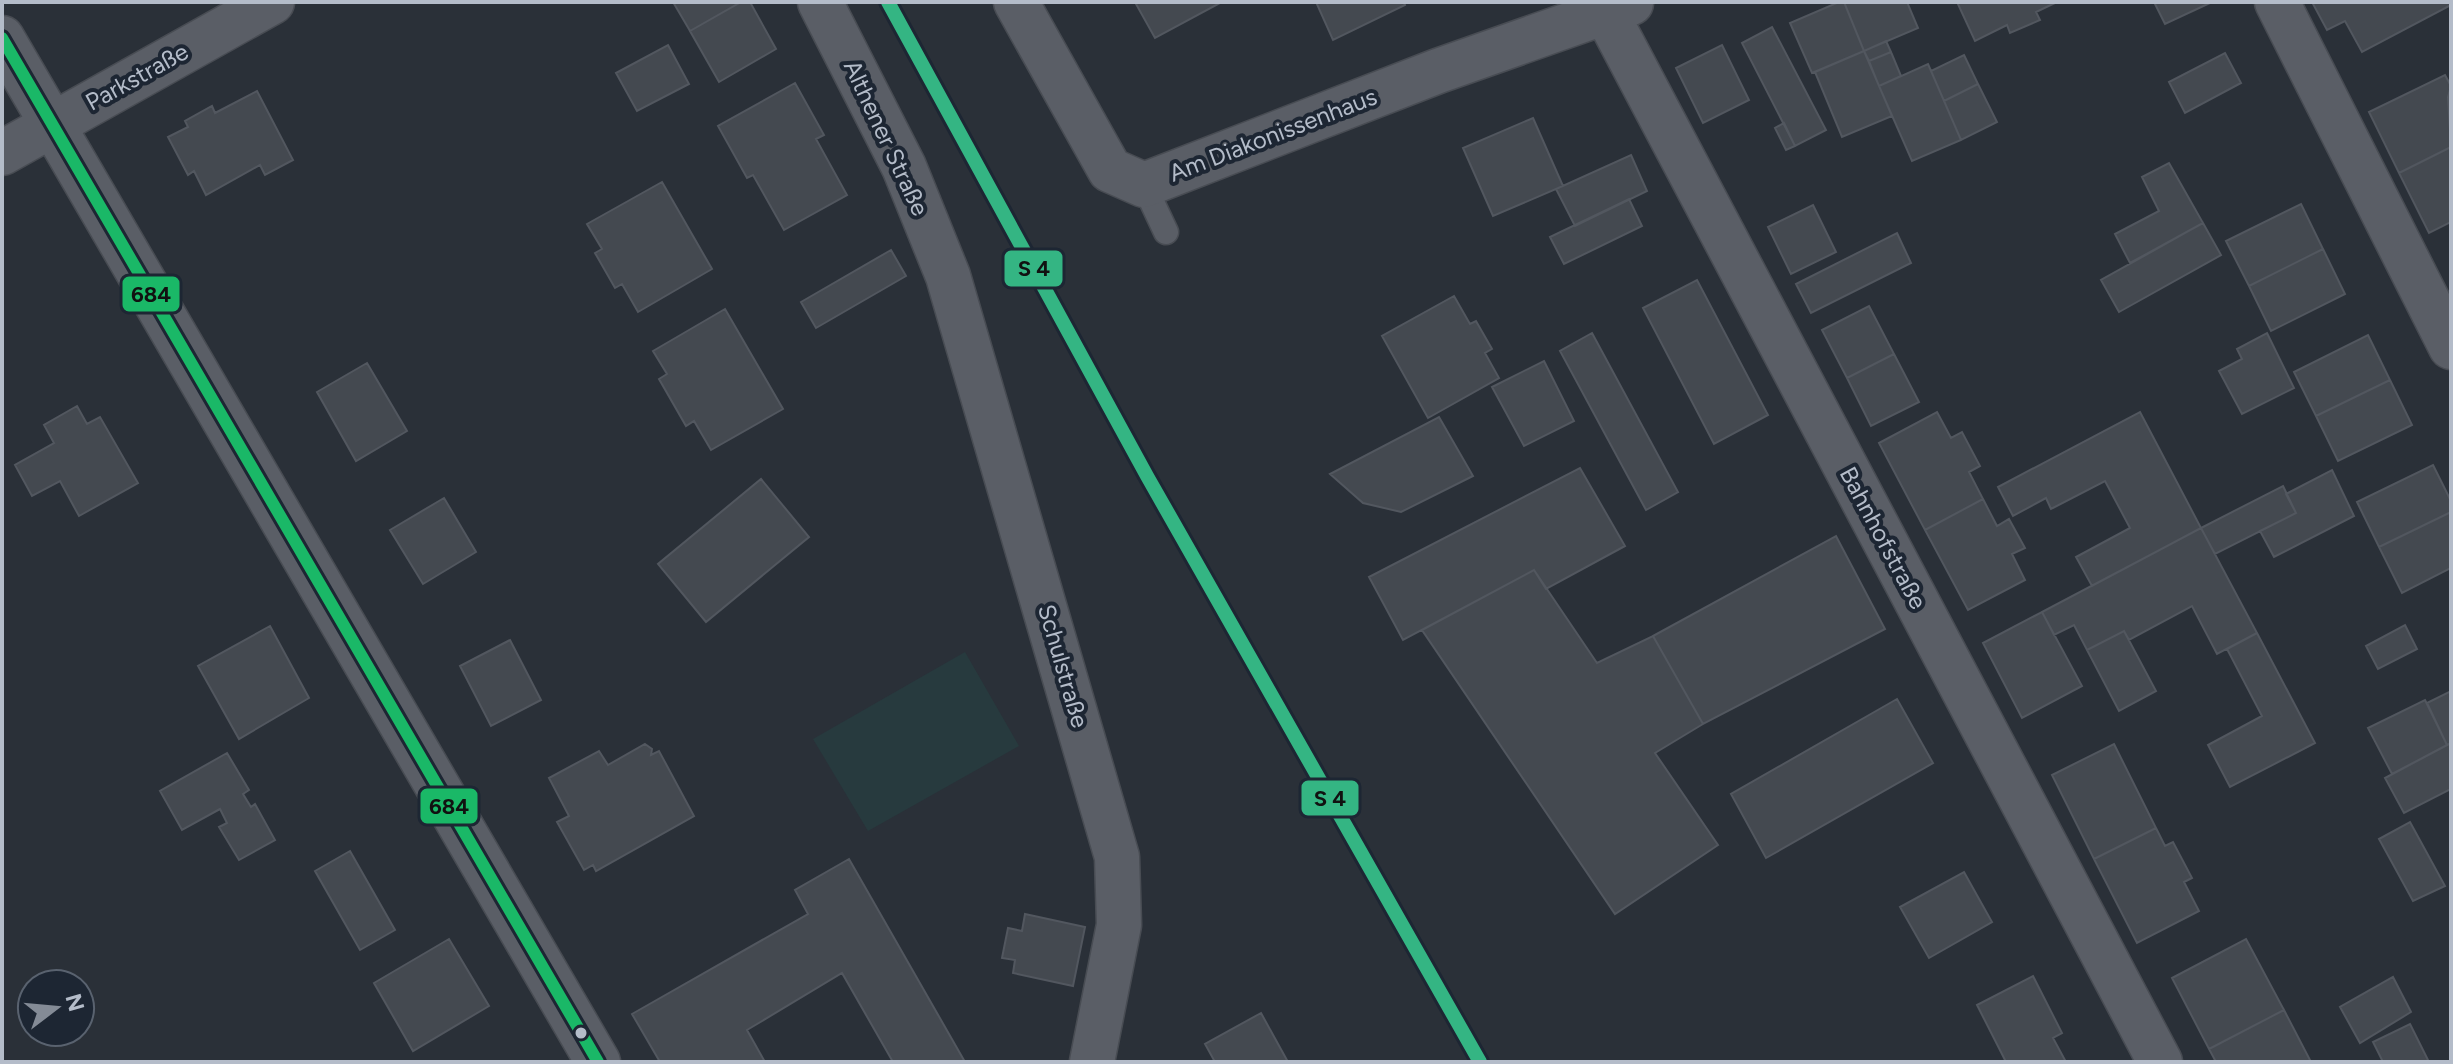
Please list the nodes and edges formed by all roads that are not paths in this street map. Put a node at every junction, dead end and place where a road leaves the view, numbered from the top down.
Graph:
1 (272, 2) edge
2 (820, 2) edge
3 (1016, 2) edge
4 (2277, 2) edge
5 (1621, 8) edge
6 (2, 38) edge
7 (50, 125) junction
8 (2, 153) edge
9 (1144, 185) junction
10 (1166, 232) dead end
11 (948, 276) joint
12 (2451, 347) edge
13 (598, 1062) edge
14 (1092, 1062) edge
15 (2160, 1062) edge

1 - 7 street, Parkstraße
2 - 11 street, Althener Straße
3 - 9 street, Am Diakonissenhaus
4 - 12 street
5 - 9 street, Am Diakonissenhaus
5 - 15 street, Bahnhofstraße
6 - 7 street
7 - 8 street, Parkstraße
7 - 13 street
9 - 10 lane
11 - 14 street, Schulstraße

